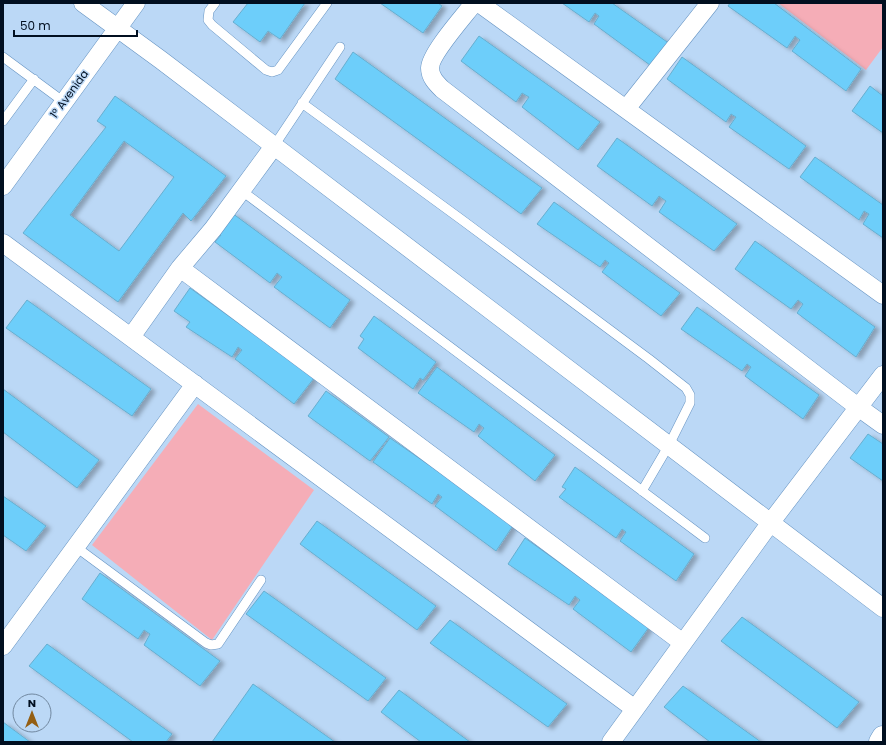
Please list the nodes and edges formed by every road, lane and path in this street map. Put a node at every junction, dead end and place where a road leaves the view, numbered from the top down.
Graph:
1 (83, 3) edge
2 (136, 3) edge
3 (215, 3) edge
4 (327, 3) edge
5 (474, 3) edge
6 (479, 3) edge
7 (710, 3) edge
8 (117, 28) junction
9 (340, 47) dead end
10 (3, 57) edge
11 (34, 80) junction
12 (64, 102) junction
13 (302, 104) junction
14 (626, 110) junction
15 (3, 121) edge
16 (274, 146) junction
17 (4, 182) edge
18 (242, 191) junction
19 (3, 243) edge
20 (180, 268) junction
21 (883, 295) edge
22 (131, 338) junction
23 (883, 375) edge
24 (195, 384) junction
25 (858, 407) junction
26 (883, 425) edge
27 (669, 445) junction
28 (642, 491) junction
29 (771, 522) junction
30 (705, 538) dead end
31 (76, 547) junction
32 (261, 580) dead end
33 (883, 608) edge
34 (683, 643) junction
35 (3, 646) edge
36 (635, 709) junction
37 (883, 737) edge
38 (611, 742) edge
39 (880, 742) edge

1 - 8 street
2 - 8 street, 1º Avenida
3 - 4 lane
5 - 25 street
6 - 14 street
7 - 14 street
8 - 12 street, 1º Avenida
8 - 16 street
9 - 13 lane
10 - 11 lane
11 - 12 lane
11 - 15 lane
12 - 17 street, 1º Avenida
13 - 16 lane
13 - 27 lane
14 - 21 street
16 - 18 street
16 - 27 street
18 - 20 street
18 - 28 lane
19 - 22 street
20 - 22 street
20 - 34 street
22 - 24 street
23 - 25 street
24 - 31 street
24 - 36 street
25 - 26 street
25 - 29 street
27 - 28 lane
27 - 29 street
28 - 30 lane
29 - 33 street
29 - 34 street
31 - 32 lane
31 - 35 street
34 - 36 street
36 - 38 street
37 - 39 street

